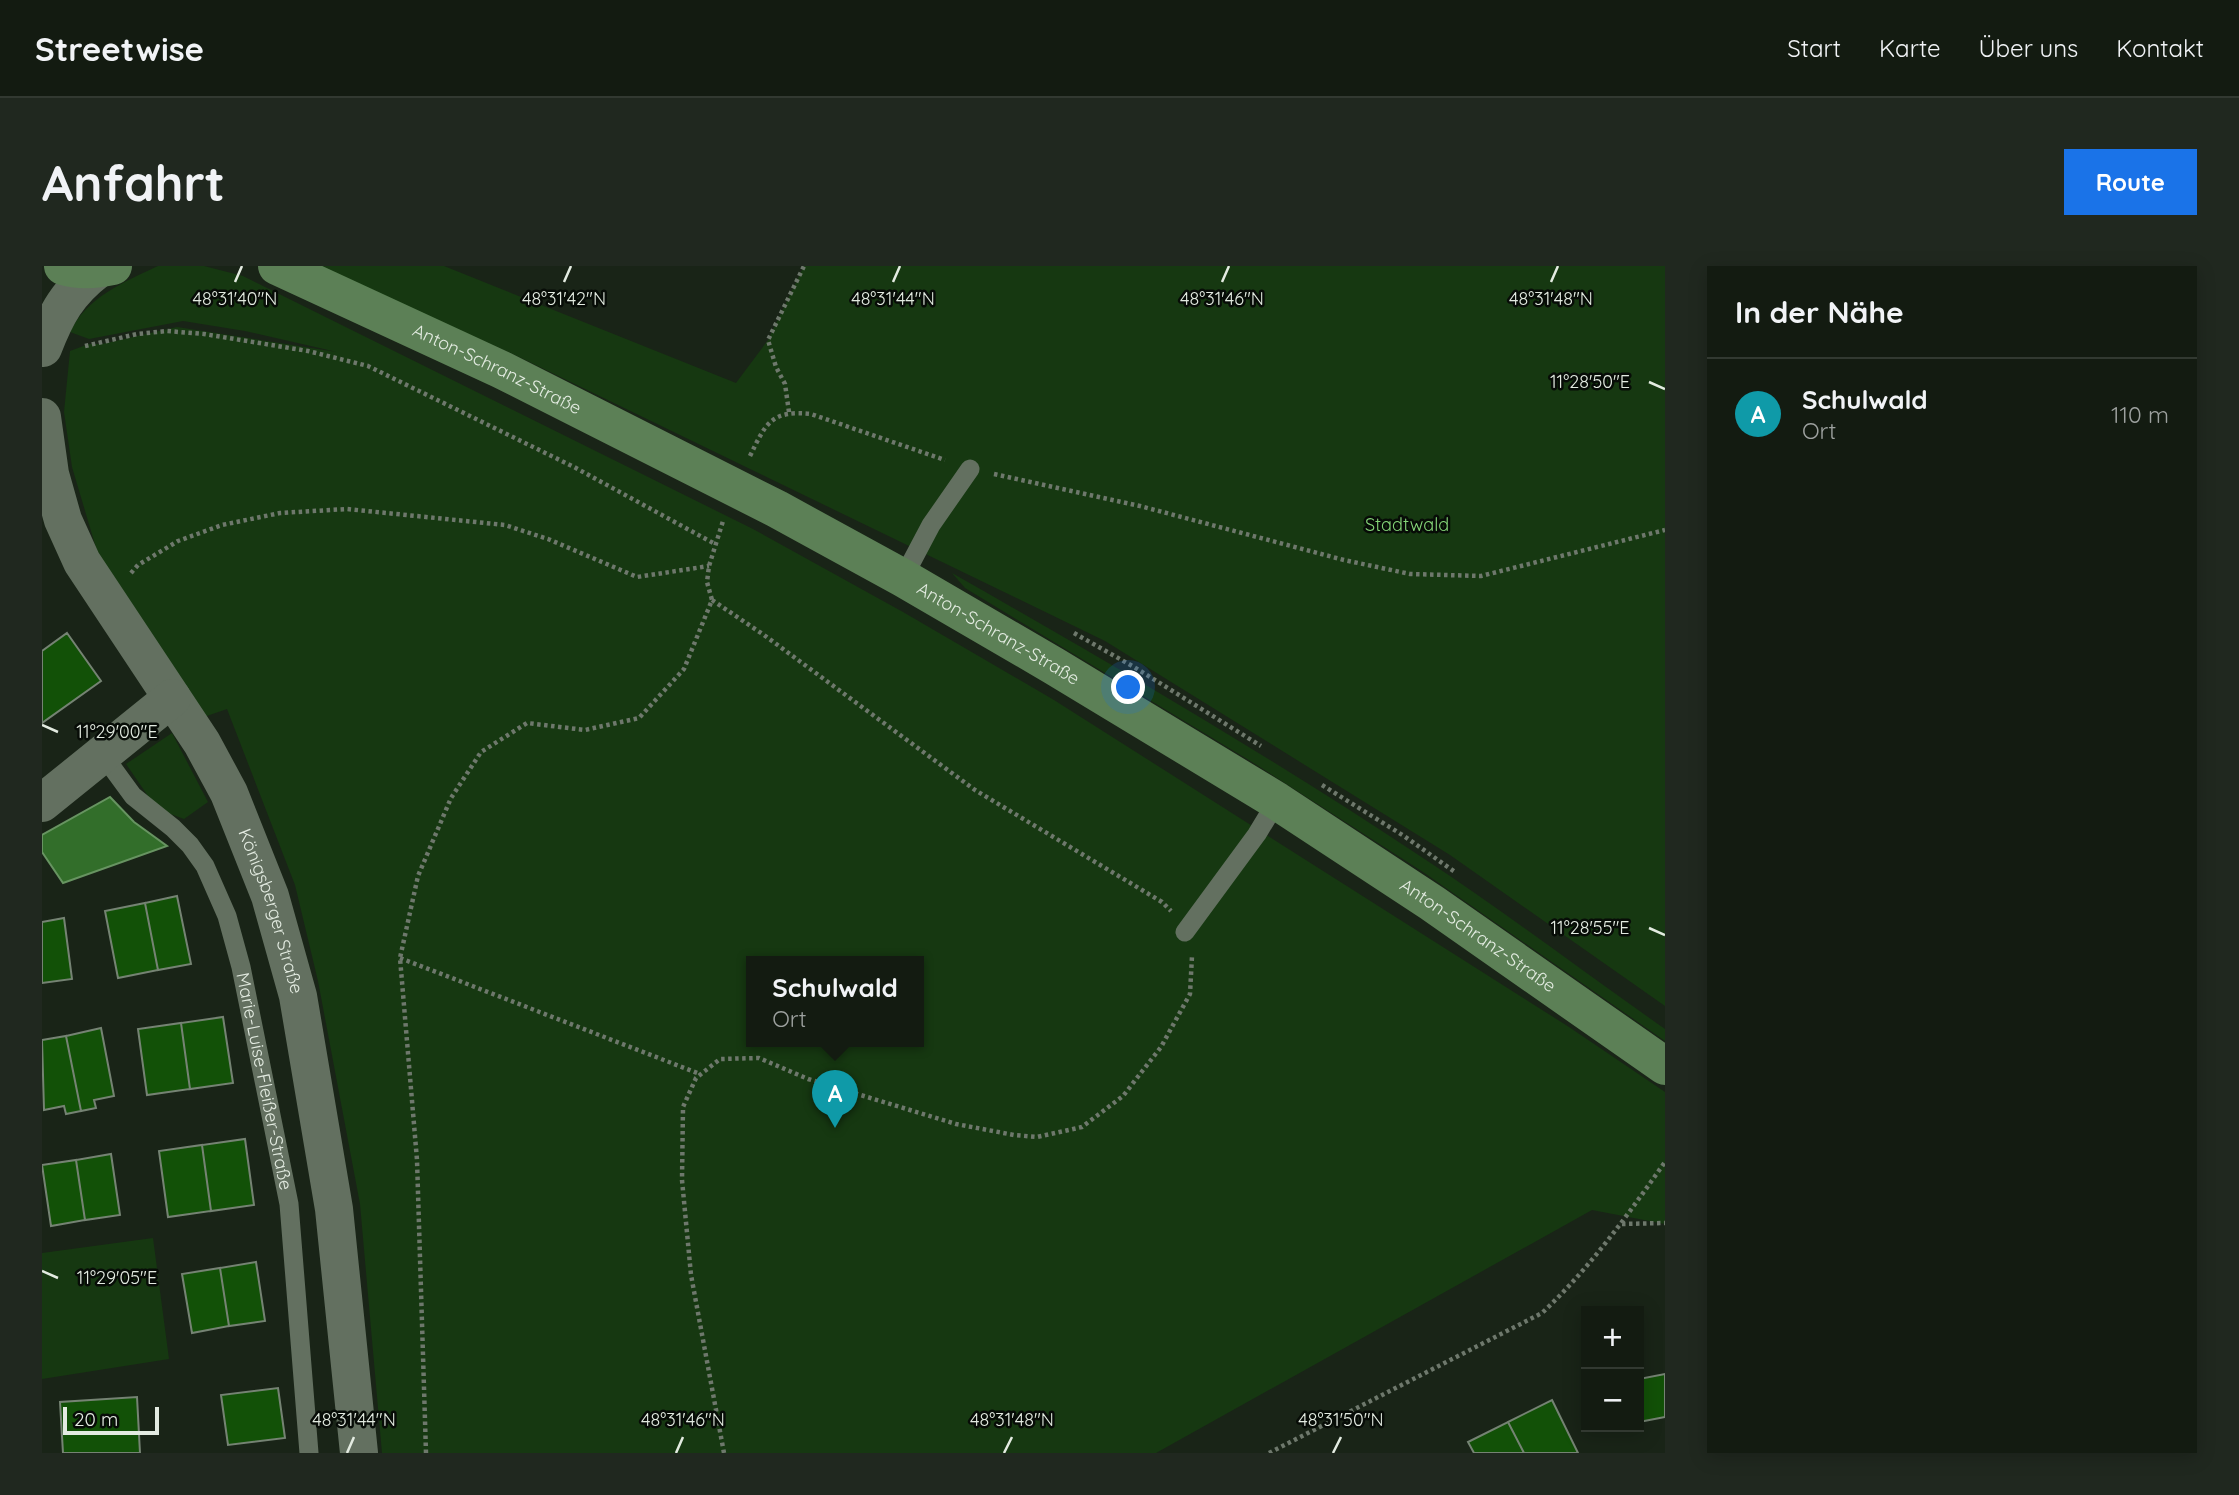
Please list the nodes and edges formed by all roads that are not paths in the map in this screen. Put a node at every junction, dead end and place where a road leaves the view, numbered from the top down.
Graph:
1 (91, 267) edge
2 (273, 268) edge
3 (42, 301) edge
4 (43, 355) edge
5 (42, 417) edge
6 (970, 469) road end
7 (903, 578) junction
8 (172, 698) junction
9 (103, 755) junction
10 (1277, 801) junction
11 (42, 803) edge
12 (1185, 932) road end
13 (1665, 1066) edge
14 (309, 1453) edge
15 (359, 1453) edge

1 - 4 street
2 - 7 main road, Anton-Schranz-Straße
3 - 4 street
5 - 8 street, Königsberger Straße
6 - 7 lane
7 - 10 main road, Anton-Schranz-Straße
8 - 9 street
8 - 15 street, Königsberger Straße
9 - 11 street
9 - 14 lane, Marie-Luise-Fleißer-Straße
10 - 12 lane
10 - 13 main road, Anton-Schranz-Straße

